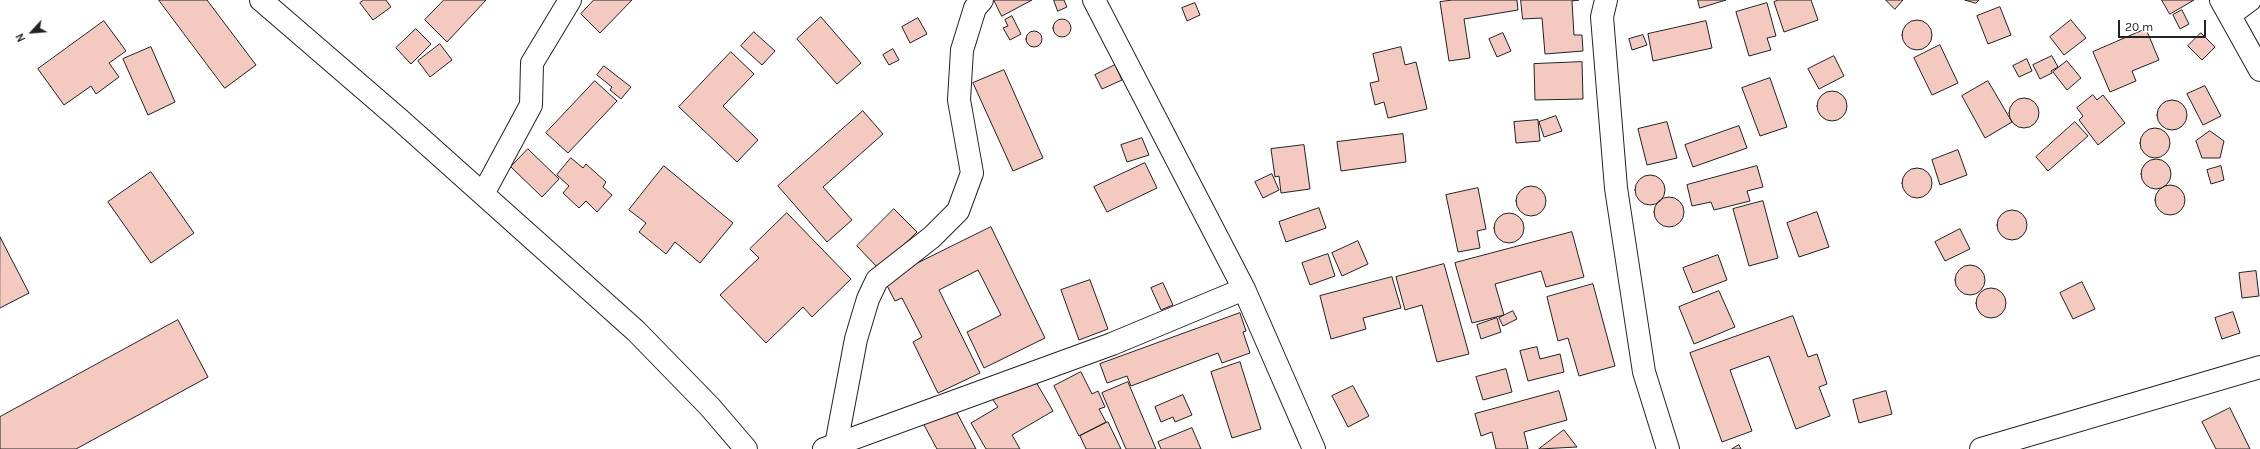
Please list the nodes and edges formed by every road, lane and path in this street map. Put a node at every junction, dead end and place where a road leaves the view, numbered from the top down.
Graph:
1 (261, 0) edge
2 (570, 0) edge
3 (982, 0) edge
4 (1094, 0) edge
5 (1606, 0) edge
6 (2250, 0) edge
7 (2226, 7) edge
8 (2260, 70) edge
9 (483, 194) junction
10 (1244, 289) junction
11 (2260, 367) edge
12 (829, 447) edge
13 (746, 449) edge
14 (1314, 449) edge
15 (1668, 449) edge
16 (1981, 449) edge

1 - 9 street
2 - 9 street
3 - 12 street
4 - 10 street
5 - 15 street
6 - 7 street
7 - 8 street
9 - 13 street
10 - 12 street
10 - 14 street
11 - 16 street

